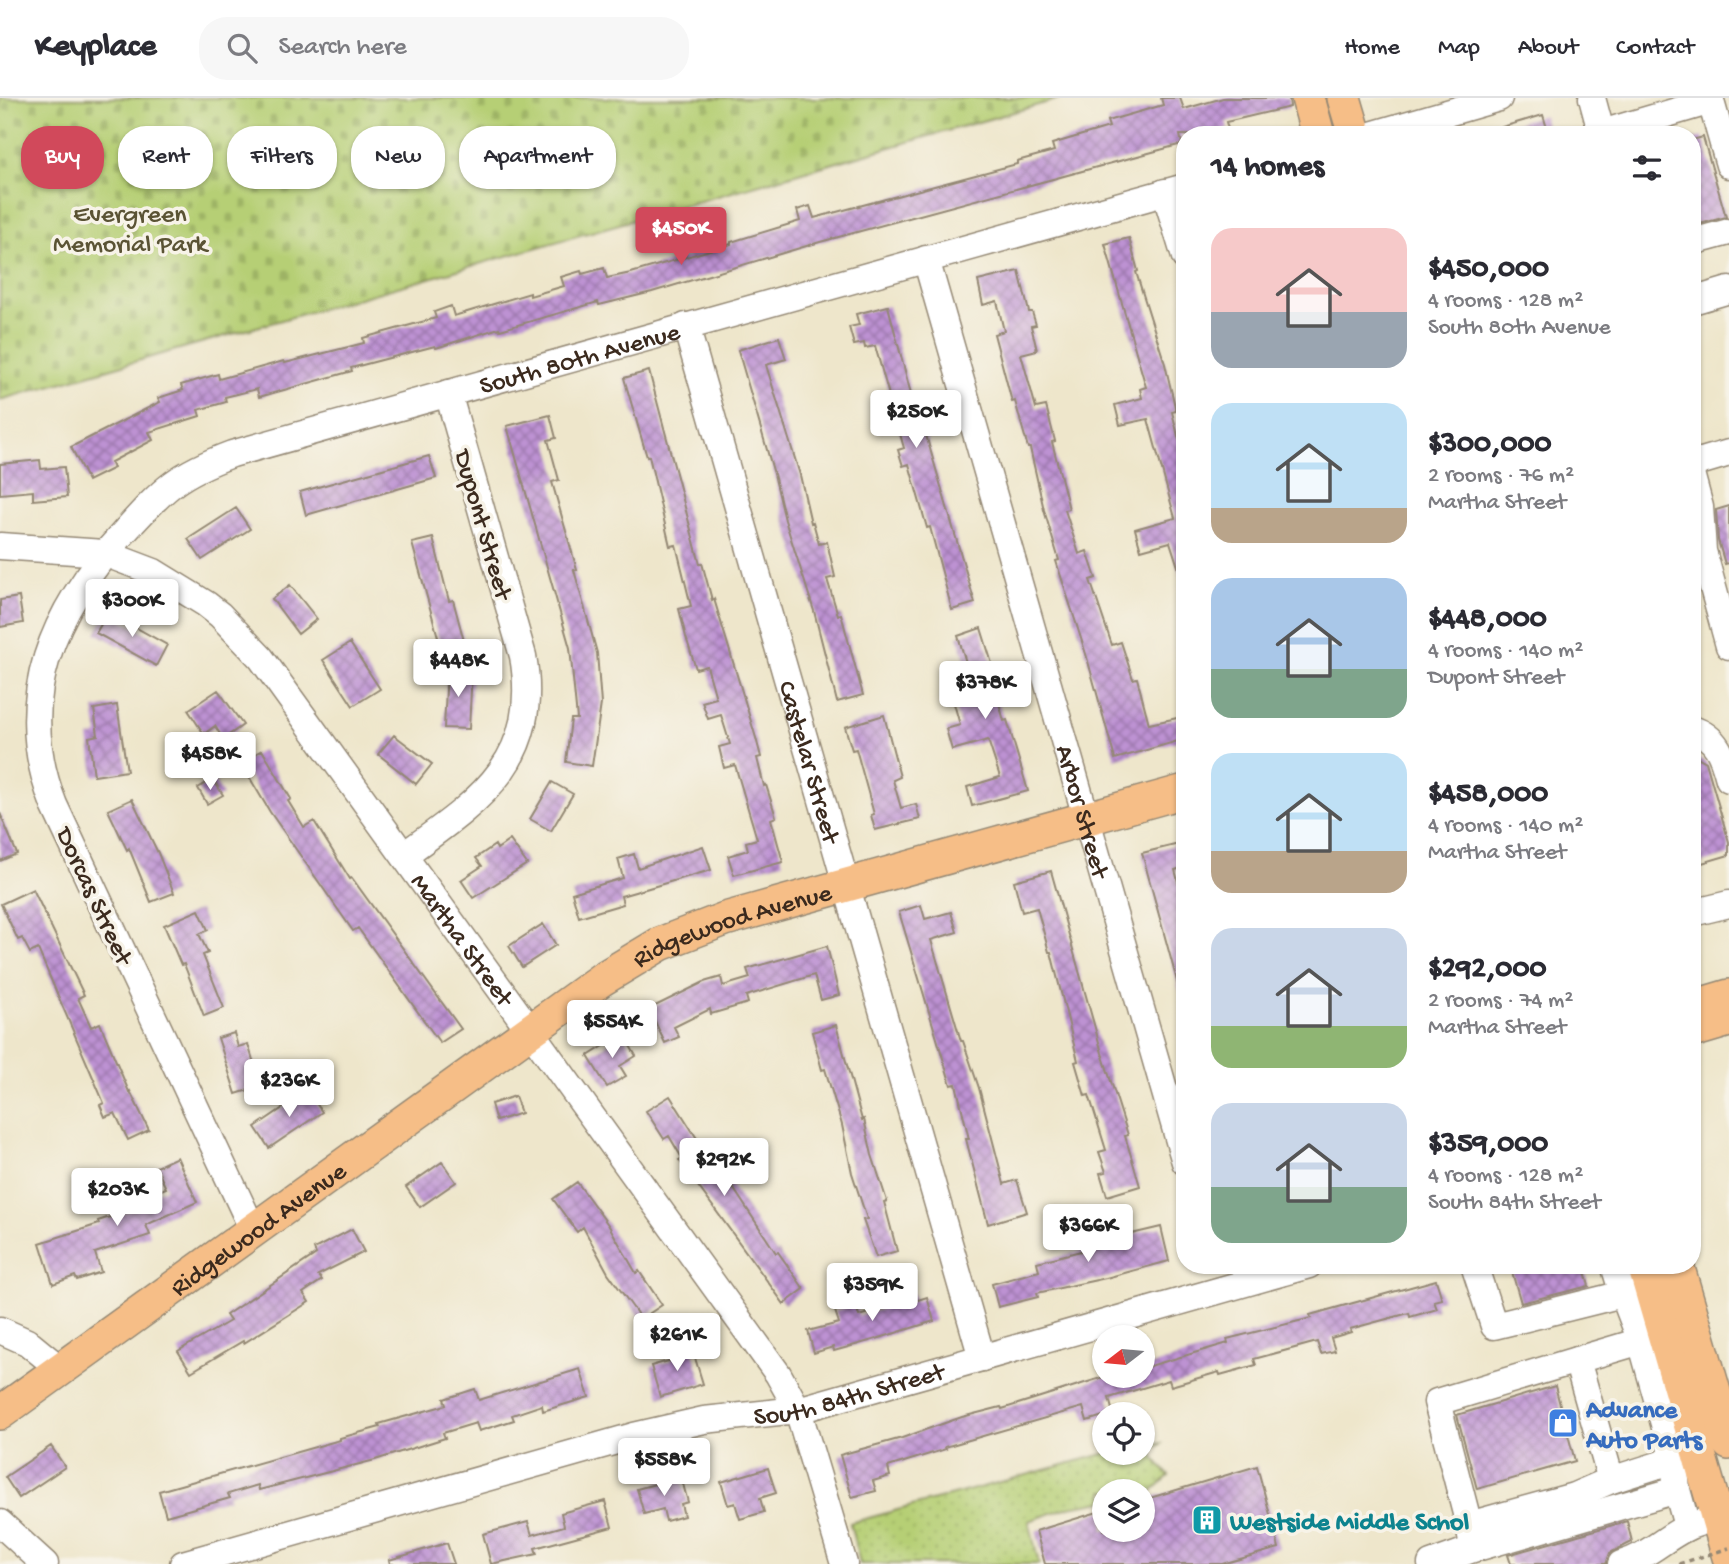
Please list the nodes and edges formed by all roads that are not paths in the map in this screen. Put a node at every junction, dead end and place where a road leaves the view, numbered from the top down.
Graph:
1 (1308, 98) edge
2 (1344, 98) edge
3 (1499, 98) edge
4 (1592, 98) edge
5 (1710, 99) edge
6 (1316, 126) edge
7 (1352, 126) edge
8 (1402, 126) edge
9 (1600, 126) edge
10 (1627, 126) edge
11 (1729, 164) edge
12 (1175, 189) edge
13 (1729, 232) edge
14 (1701, 240) edge
15 (926, 259) junction
16 (1729, 290) edge
17 (1701, 298) edge
18 (686, 326) junction
19 (448, 393) junction
20 (1729, 453) edge
21 (1701, 461) edge
22 (1701, 522) edge
23 (0, 546) edge
24 (104, 553) junction
25 (1729, 646) edge
26 (1701, 734) edge
27 (1729, 779) edge
28 (1176, 793) edge
29 (1087, 818) junction
30 (404, 855) junction
31 (847, 886) junction
32 (1729, 904) edge
33 (1701, 911) edge
34 (1701, 1001) edge
35 (1728, 1004) edge
36 (1701, 1006) edge
37 (1701, 1024) edge
38 (529, 1029) junction
39 (1176, 1130) edge
40 (253, 1230) junction
41 (1241, 1274) edge
42 (1477, 1274) edge
43 (1617, 1274) edge
44 (1646, 1274) edge
45 (1680, 1274) edge
46 (1218, 1277) edge
47 (1623, 1294) junction
48 (0, 1330) edge
49 (1641, 1341) junction
50 (982, 1358) junction
51 (1577, 1360) junction
52 (60, 1369) junction
53 (798, 1410) junction
54 (0, 1413) edge
55 (1729, 1443) edge
56 (1674, 1460) junction
57 (1611, 1480) junction
58 (1677, 1490) junction
59 (0, 1523) edge
60 (1711, 1531) edge
61 (1471, 1537) junction
62 (1729, 1557) edge
63 (45, 1564) edge
64 (183, 1564) edge
65 (844, 1564) edge
66 (1431, 1564) edge
67 (1621, 1564) edge

1 - 6 main road
2 - 7 main road
3 - 8 street
4 - 9 street
5 - 10 street
5 - 11 street
12 - 15 street, South 80th Avenue
13 - 14 street
15 - 18 street, South 80th Avenue
15 - 29 street, Arbor Street
16 - 17 street
18 - 19 street, South 80th Avenue
18 - 31 street, Castelar Street
19 - 24 street, South 80th Avenue
19 - 30 street, Dupont Street
20 - 21 street
22 - 25 street
23 - 24 street
24 - 30 street, Martha Street
24 - 40 street, Dorcas Street
26 - 27 street
28 - 29 main road, Ridgewood Avenue
29 - 31 main road, Ridgewood Avenue
29 - 39 street, Arbor Street
30 - 38 street, Martha Street
31 - 38 main road, Ridgewood Avenue
31 - 50 street, Castelar Street
32 - 33 street
34 - 35 main road
35 - 36 main road
35 - 37 main road
38 - 40 main road, Ridgewood Avenue
38 - 53 street, Martha Street
40 - 52 main road, Ridgewood Avenue
41 - 46 street, South 84th Street
42 - 47 street
43 - 47 street
44 - 60 main road
45 - 55 main road
46 - 50 street, South 84th Street
47 - 49 street
48 - 52 street
49 - 51 street
49 - 56 street
50 - 53 street, South 84th Street
51 - 57 street
51 - 61 street
52 - 54 main road, Ridgewood Avenue
53 - 64 street, South 84th Street
53 - 65 street
56 - 57 street
56 - 58 street
57 - 61 street
58 - 60 street
58 - 61 street
59 - 63 street
60 - 62 main road
60 - 67 street
61 - 66 street

